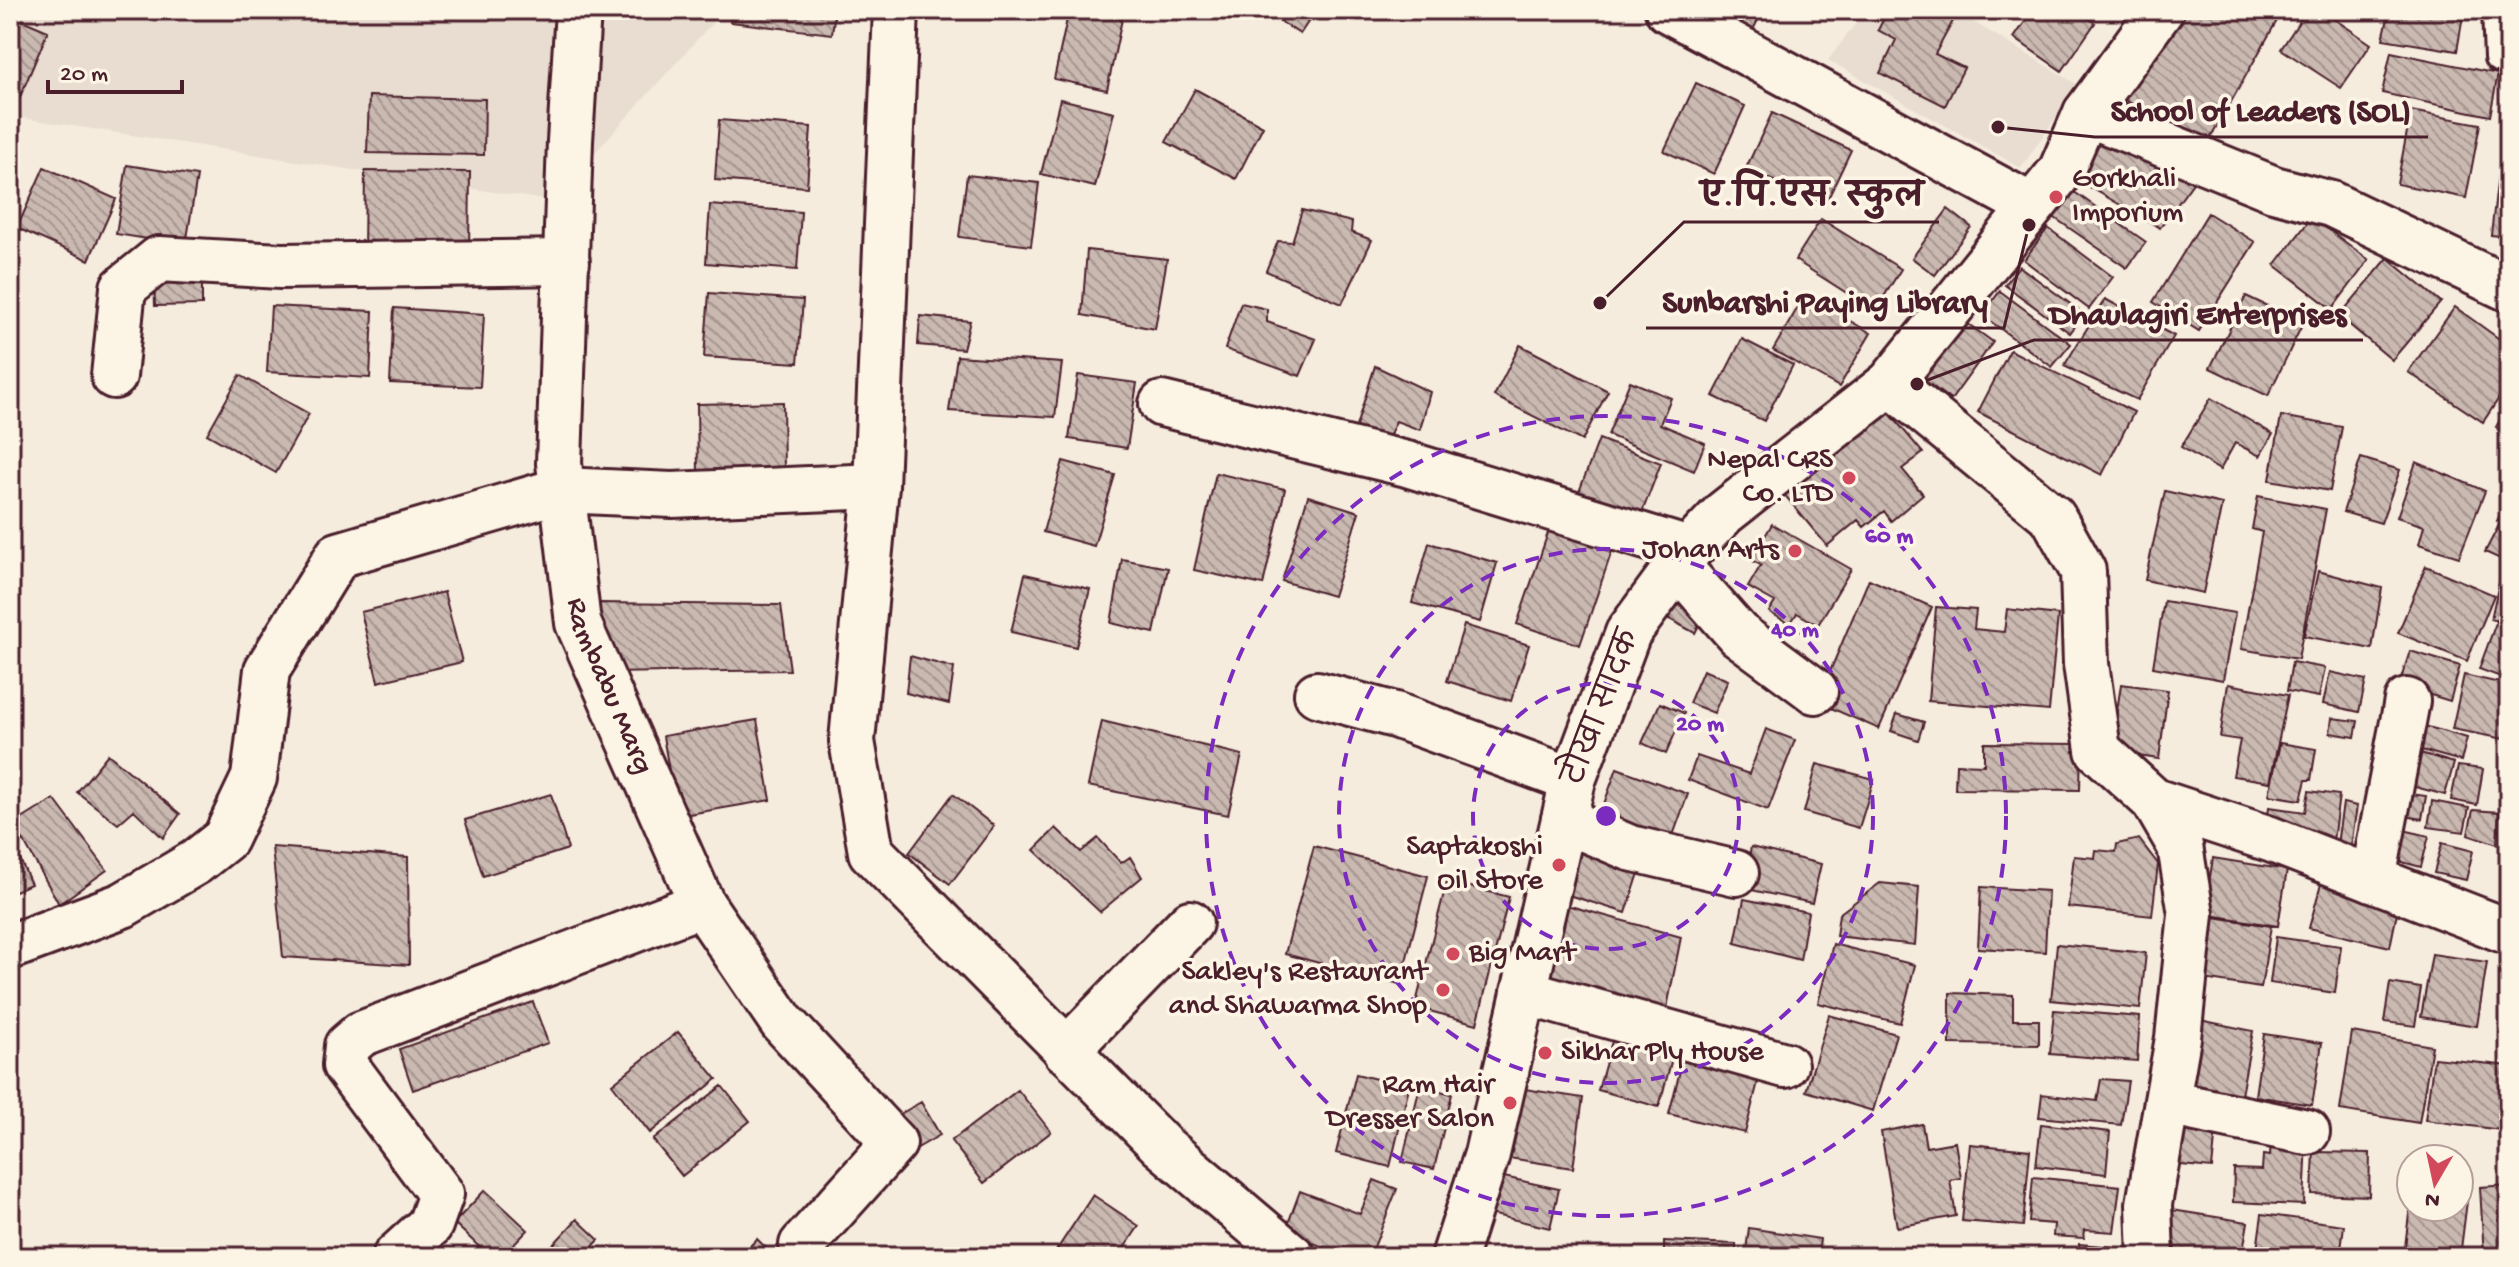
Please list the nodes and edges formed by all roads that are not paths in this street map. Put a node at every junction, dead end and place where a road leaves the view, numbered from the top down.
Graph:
1 (578, 10) edge
2 (896, 10) edge
3 (1668, 10) edge
4 (2161, 10) edge
5 (2496, 10) edge
6 (2498, 58) dead end
7 (2086, 113) junction
8 (2031, 206) junction
9 (567, 262) junction
10 (2509, 289) edge
11 (114, 376) dead end
12 (1890, 383) junction
13 (1162, 404) dead end
14 (876, 486) junction
15 (561, 490) junction
16 (1683, 558) junction
17 (1815, 691) dead end
18 (1317, 694) dead end
19 (2407, 701) dead end
20 (1569, 800) junction
21 (2154, 801) junction
22 (1736, 873) dead end
23 (2373, 879) junction
24 (702, 904) junction
25 (1190, 923) dead end
26 (2509, 932) edge
27 (10, 947) edge
28 (1524, 992) junction
29 (1066, 1051) junction
30 (1785, 1065) dead end
31 (2167, 1103) junction
32 (2307, 1132) dead end
33 (802, 1245) dead end
34 (395, 1257) edge
35 (1293, 1257) edge
36 (1454, 1257) edge
37 (2151, 1257) edge

1 - 9 street, Rambabu Marg
2 - 14 street
3 - 8 street
4 - 7 street, टोखा सादक
5 - 6 lane
7 - 8 street, टोखा सादक
7 - 10 street
8 - 12 street, टोखा सादक
9 - 11 street
9 - 15 street, Rambabu Marg
12 - 16 street, टोखा सादक
12 - 21 street
13 - 16 street
14 - 15 street
14 - 29 street
15 - 24 street, Rambabu Marg
15 - 27 street
16 - 17 street
16 - 20 street, टोखा सादक
18 - 20 street
19 - 23 street
20 - 22 street
20 - 28 street, टोखा सादक
21 - 23 street
21 - 31 street
23 - 26 street
24 - 33 street, Rambabu Marg
24 - 34 street
25 - 29 street
28 - 30 street
28 - 36 street, टोखा सादक
29 - 35 street
31 - 32 street
31 - 37 street

